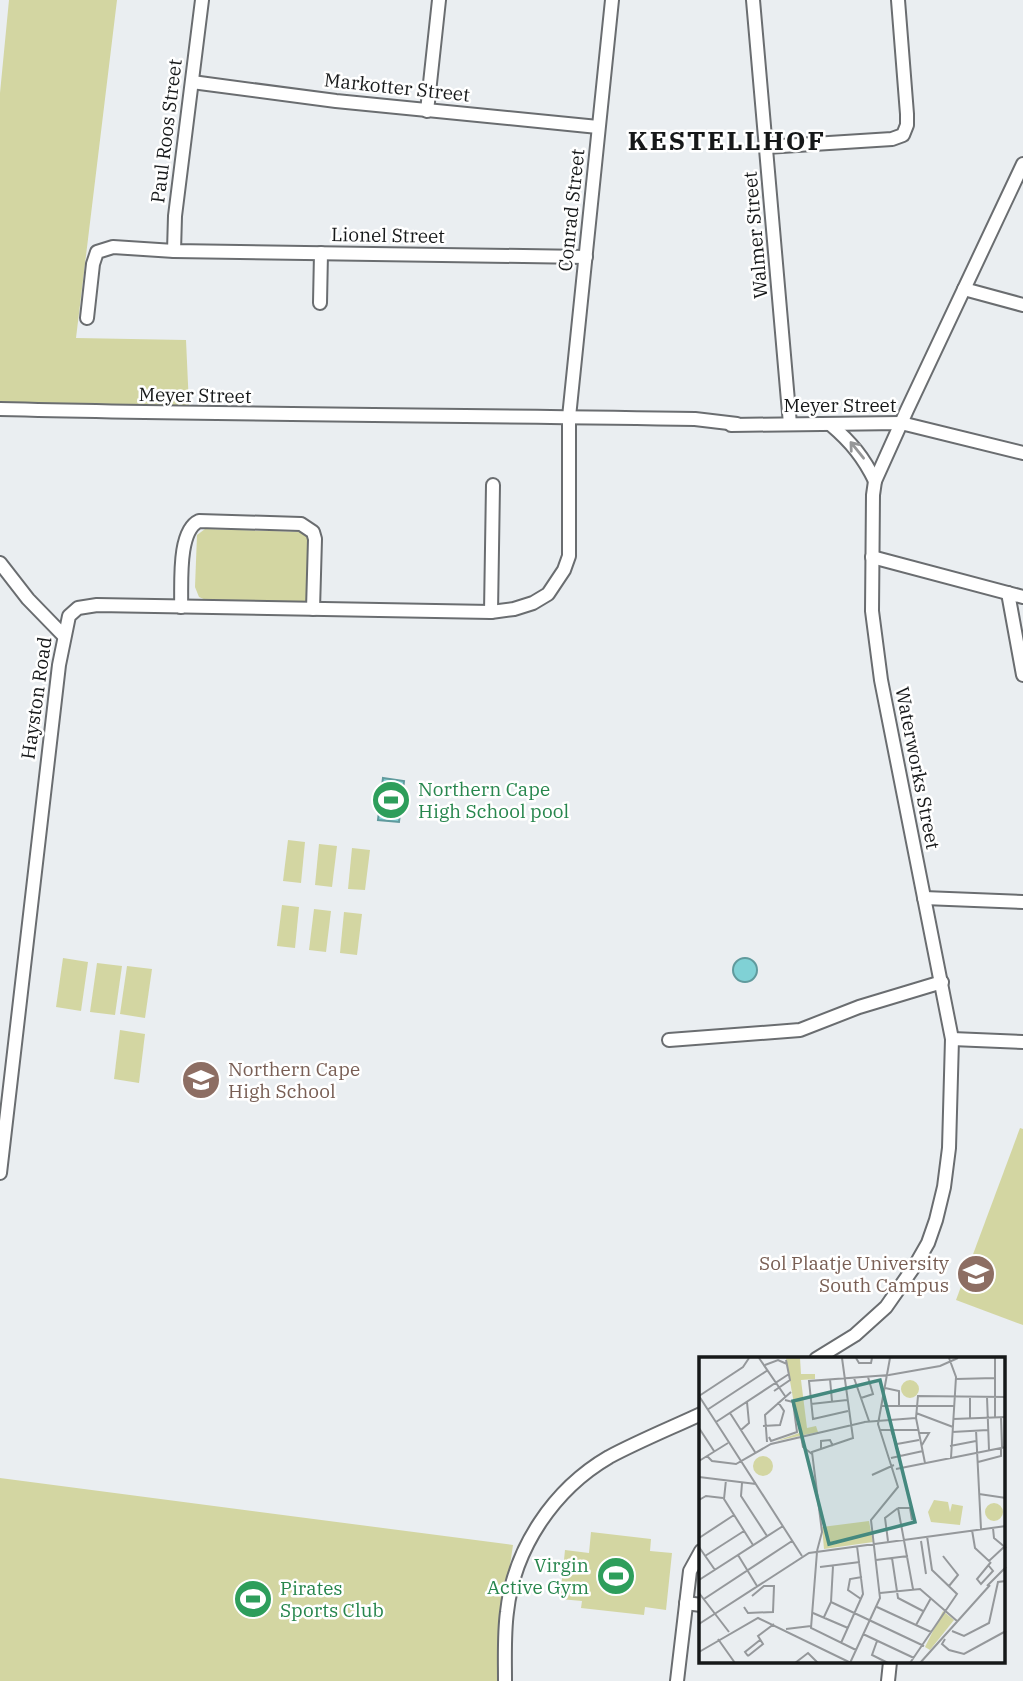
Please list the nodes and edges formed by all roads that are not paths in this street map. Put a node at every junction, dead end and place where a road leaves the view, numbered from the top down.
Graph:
1 (202, 0) edge
2 (439, 0) edge
3 (612, 0) edge
4 (753, 0) edge
5 (898, 0) edge
6 (192, 82) junction
7 (426, 111) junction
8 (598, 127) junction
9 (766, 147) junction
10 (1023, 164) edge
11 (174, 251) junction
12 (321, 253) junction
13 (586, 257) junction
14 (964, 289) junction
15 (320, 303) dead end
16 (1023, 305) edge
17 (88, 317) dead end
18 (0, 409) edge
19 (569, 421) junction
20 (901, 423) junction
21 (790, 424) junction
22 (831, 425) junction
23 (1023, 453) edge
24 (875, 481) junction
25 (493, 485) dead end
26 (872, 557) junction
27 (0, 563) edge
28 (1008, 593) junction
29 (1023, 597) edge
30 (181, 607) junction
31 (313, 609) junction
32 (491, 612) junction
33 (64, 636) junction
34 (1023, 675) edge
35 (924, 898) junction
36 (1023, 902) edge
37 (942, 982) junction
38 (951, 1039) junction
39 (669, 1040) dead end
40 (1023, 1042) edge
41 (0, 1172) edge
42 (819, 1357) edge
43 (699, 1414) edge
44 (699, 1555) edge
45 (686, 1603) junction
46 (699, 1605) edge
47 (505, 1681) edge
48 (677, 1681) edge

1 - 6 street, Paul Roos Street
2 - 7 street
3 - 8 street, Conrad Street
4 - 9 street, Walmer Street
5 - 9 street
6 - 7 street, Markotter Street
6 - 11 street, Paul Roos Street
7 - 8 street, Markotter Street
8 - 13 street, Conrad Street
9 - 21 street, Walmer Street
10 - 14 street, Waterworks Street
11 - 12 street, Lionel Street
11 - 17 street
12 - 13 street, Lionel Street
12 - 15 street
13 - 19 street, Conrad Street
14 - 16 street
14 - 20 street, Waterworks Street
18 - 19 street, Meyer Street
19 - 21 street, Meyer Street
19 - 32 street, Hayston Road
20 - 22 street, Meyer Street
20 - 23 street, Meyer Street
20 - 24 street, Waterworks Street
21 - 22 street, Meyer Street
24 -> 22 street
24 - 26 street, Waterworks Street
25 - 32 street
26 - 28 street
26 - 35 street, Waterworks Street
27 - 33 street
28 - 29 street
28 - 34 street
30 - 31 street, Hayston Road
30 - 31 street
30 - 33 street, Hayston Road
31 - 32 street, Hayston Road
33 - 41 street, Hayston Road
35 - 36 street
35 - 37 street, Waterworks Street
37 - 38 street, Waterworks Street
37 - 39 street
38 - 40 street
38 - 42 street, Waterworks Street
43 - 47 street
44 - 45 street
45 - 46 street
45 - 48 street

